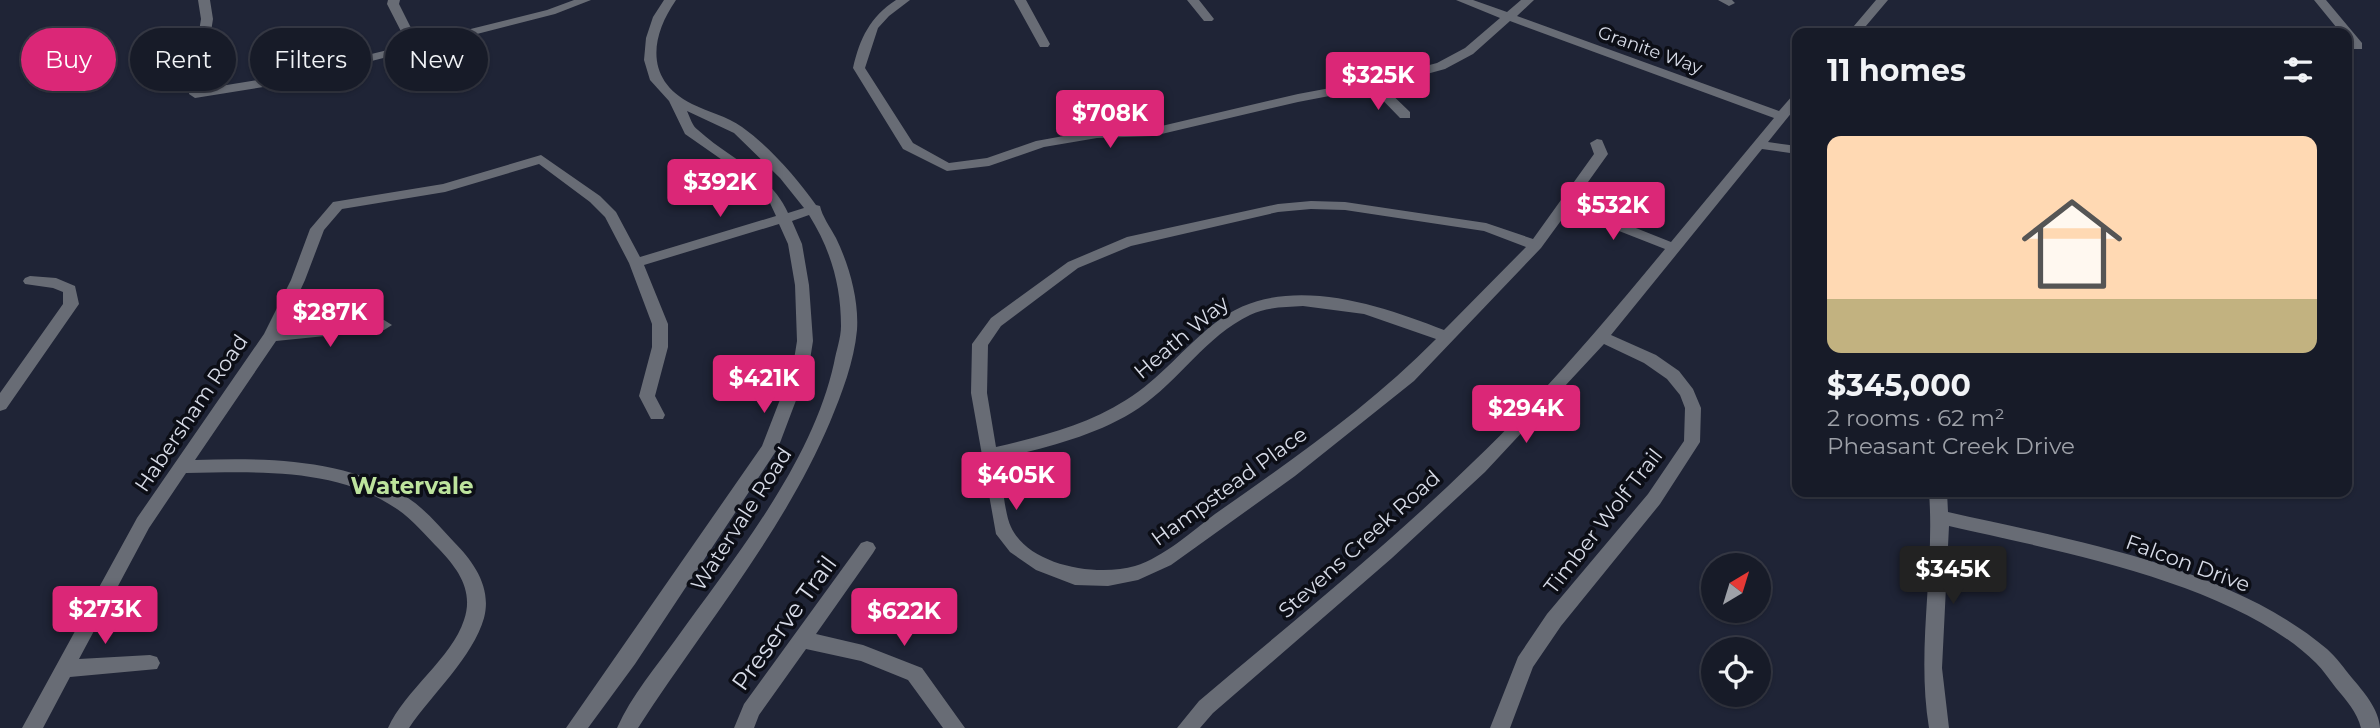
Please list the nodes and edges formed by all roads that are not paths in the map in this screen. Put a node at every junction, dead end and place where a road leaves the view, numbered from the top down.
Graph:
1 (204, 0) edge
2 (394, 0) edge
3 (541, 0) edge
4 (585, 0) edge
5 (670, 0) edge
6 (904, 0) edge
7 (1020, 0) edge
8 (1193, 0) edge
9 (1462, 0) edge
10 (1528, 0) edge
11 (1882, 0) edge
12 (2320, 0) edge
13 (551, 12) junction
14 (1506, 16) junction
15 (1208, 19) dead end
16 (405, 28) edge
17 (485, 28) edge
18 (1857, 28) edge
19 (2343, 28) edge
20 (2352, 39) edge
21 (1044, 44) dead end
22 (2358, 46) dead end
23 (385, 53) edge
24 (1374, 84) junction
25 (674, 98) junction
26 (1792, 104) edge
27 (1405, 115) dead end
28 (1781, 116) junction
29 (1597, 144) dead end
30 (1761, 145) junction
31 (1792, 149) edge
32 (1566, 205) junction
33 (815, 209) junction
34 (783, 219) junction
35 (1536, 245) junction
36 (1672, 247) junction
37 (636, 263) junction
38 (30, 281) dead end
39 (384, 325) dead end
40 (271, 336) junction
41 (1601, 336) junction
42 (1447, 337) junction
43 (0, 405) edge
44 (657, 415) dead end
45 (989, 455) junction
46 (184, 467) junction
47 (1939, 497) edge
48 (1942, 516) junction
49 (867, 548) dead end
50 (804, 640) junction
51 (150, 663) dead end
52 (64, 669) junction
53 (32, 728) edge
54 (398, 728) edge
55 (576, 728) edge
56 (627, 728) edge
57 (744, 728) edge
58 (955, 728) edge
59 (1187, 728) edge
60 (1500, 728) edge
61 (1939, 728) edge
62 (2371, 728) edge

1 - 23 street
2 - 16 street
3 - 13 street
4 - 13 street
5 - 25 street, Watervale Road
6 - 24 street
7 - 21 street
8 - 15 street
9 - 14 street, Granite Way
10 - 14 street
11 - 18 street
12 - 19 street
13 - 17 street
14 - 24 street
14 - 28 street, Granite Way
20 - 22 street
24 - 27 street
25 - 33 street, Watervale Road
25 - 34 street, Watervale Road
26 - 28 street, Stevens Creek Road
28 - 30 street, Stevens Creek Road
29 - 32 street, Hampstead Place
30 - 31 street
30 - 36 street, Stevens Creek Road
32 - 35 street, Hampstead Place
32 - 36 street
33 - 34 street
33 - 56 street, Watervale Road
34 - 37 street
34 - 55 street, Watervale Road
35 - 42 street, Hampstead Place
35 - 45 street, Hampstead Place
36 - 41 street, Stevens Creek Road
37 - 40 street, Habersham Road
37 - 44 street, Habersham Road
38 - 43 street
39 - 40 street
40 - 46 street, Habersham Road
41 - 59 street, Stevens Creek Road
41 - 60 street, Timber Wolf Trail
42 - 45 street, Heath Way
42 - 45 street, Hampstead Place
46 - 52 street, Habersham Road
46 - 54 street
47 - 48 street
48 - 61 street
48 - 62 street, Falcon Drive
49 - 50 street, Preserve Trail
50 - 57 street, Preserve Trail
50 - 58 street
51 - 52 street
52 - 53 street, Habersham Road

